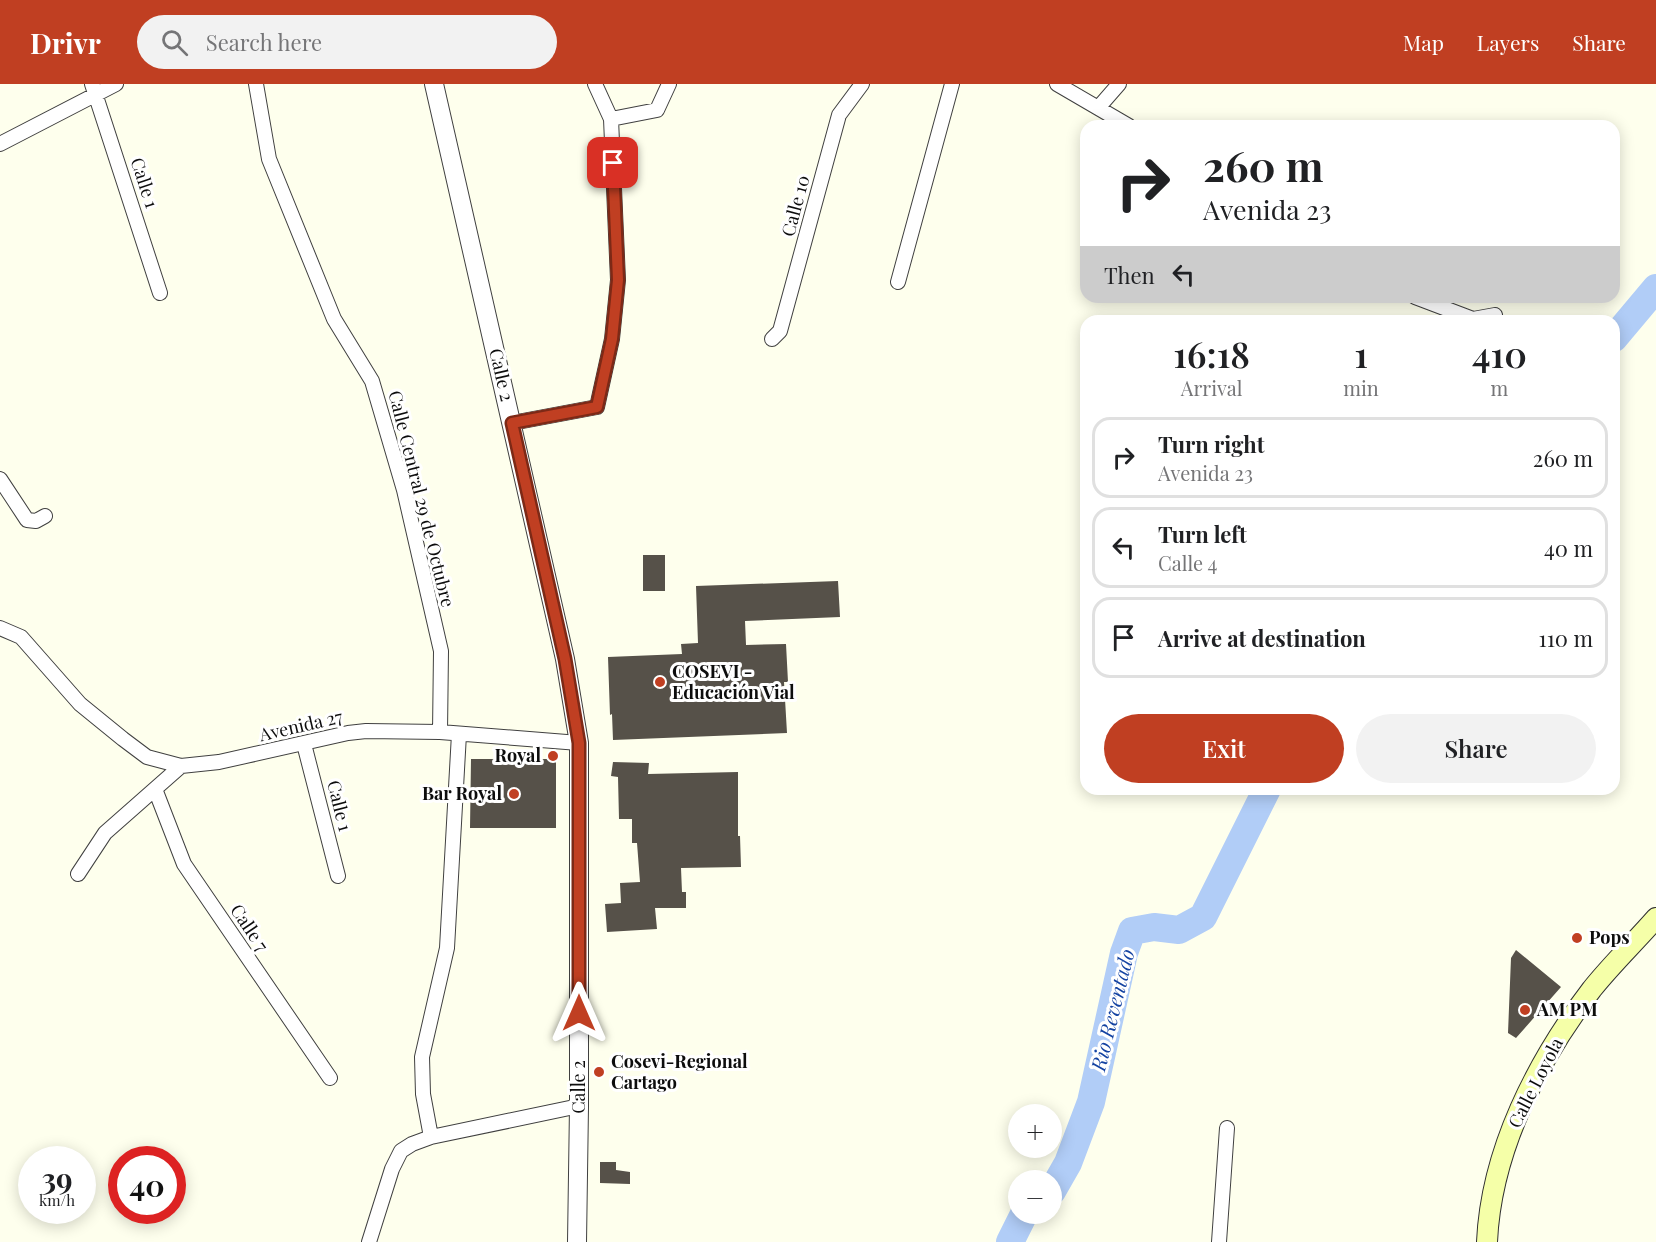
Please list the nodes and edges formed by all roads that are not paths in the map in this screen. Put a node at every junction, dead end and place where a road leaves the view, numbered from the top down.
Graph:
1 (116, 84) edge
2 (256, 84) edge
3 (434, 84) edge
4 (595, 84) edge
5 (669, 84) edge
6 (862, 84) edge
7 (952, 84) edge
8 (1057, 84) edge
9 (1119, 84) edge
10 (94, 89) edge
11 (1098, 108) junction
12 (611, 119) junction
13 (1119, 120) edge
14 (0, 144) edge
15 (898, 282) dead end
16 (160, 293) dead end
17 (1431, 303) edge
18 (1462, 315) edge
19 (772, 339) dead end
20 (512, 423) junction
21 (0, 479) edge
22 (45, 516) dead end
23 (0, 628) edge
24 (440, 732) junction
25 (459, 734) junction
26 (579, 743) junction
27 (304, 744) junction
28 (181, 766) junction
29 (155, 789) junction
30 (78, 873) dead end
31 (338, 876) dead end
32 (1656, 918) edge
33 (330, 1078) dead end
34 (579, 1106) junction
35 (1227, 1128) dead end
36 (431, 1137) junction
37 (369, 1242) edge
38 (577, 1242) edge
39 (1219, 1242) edge
40 (1486, 1242) edge

1 - 10 street
2 - 24 street, Calle Central 29 de Octubre
3 - 20 street, Calle 2
4 - 12 street
5 - 12 street
6 - 19 street, Calle 10
7 - 15 street
8 - 11 street
9 - 11 street
10 - 14 street
10 - 16 street, Calle 1
11 - 13 street
12 - 20 street
17 - 18 street
20 - 26 street, Calle 2
21 - 22 street
23 - 28 street
24 - 25 street, Avenida 27
24 - 27 street, Avenida 27
25 - 26 street, Avenida 27
25 - 36 street
26 - 34 street, Calle 2
27 - 28 street, Avenida 27
27 - 31 street, Calle 1
28 - 29 street
29 - 30 street
29 - 33 street, Calle 7
32 - 40 main road, Calle Loyola
34 - 36 street
34 - 38 street, Calle 2
35 - 39 street
36 - 37 street

